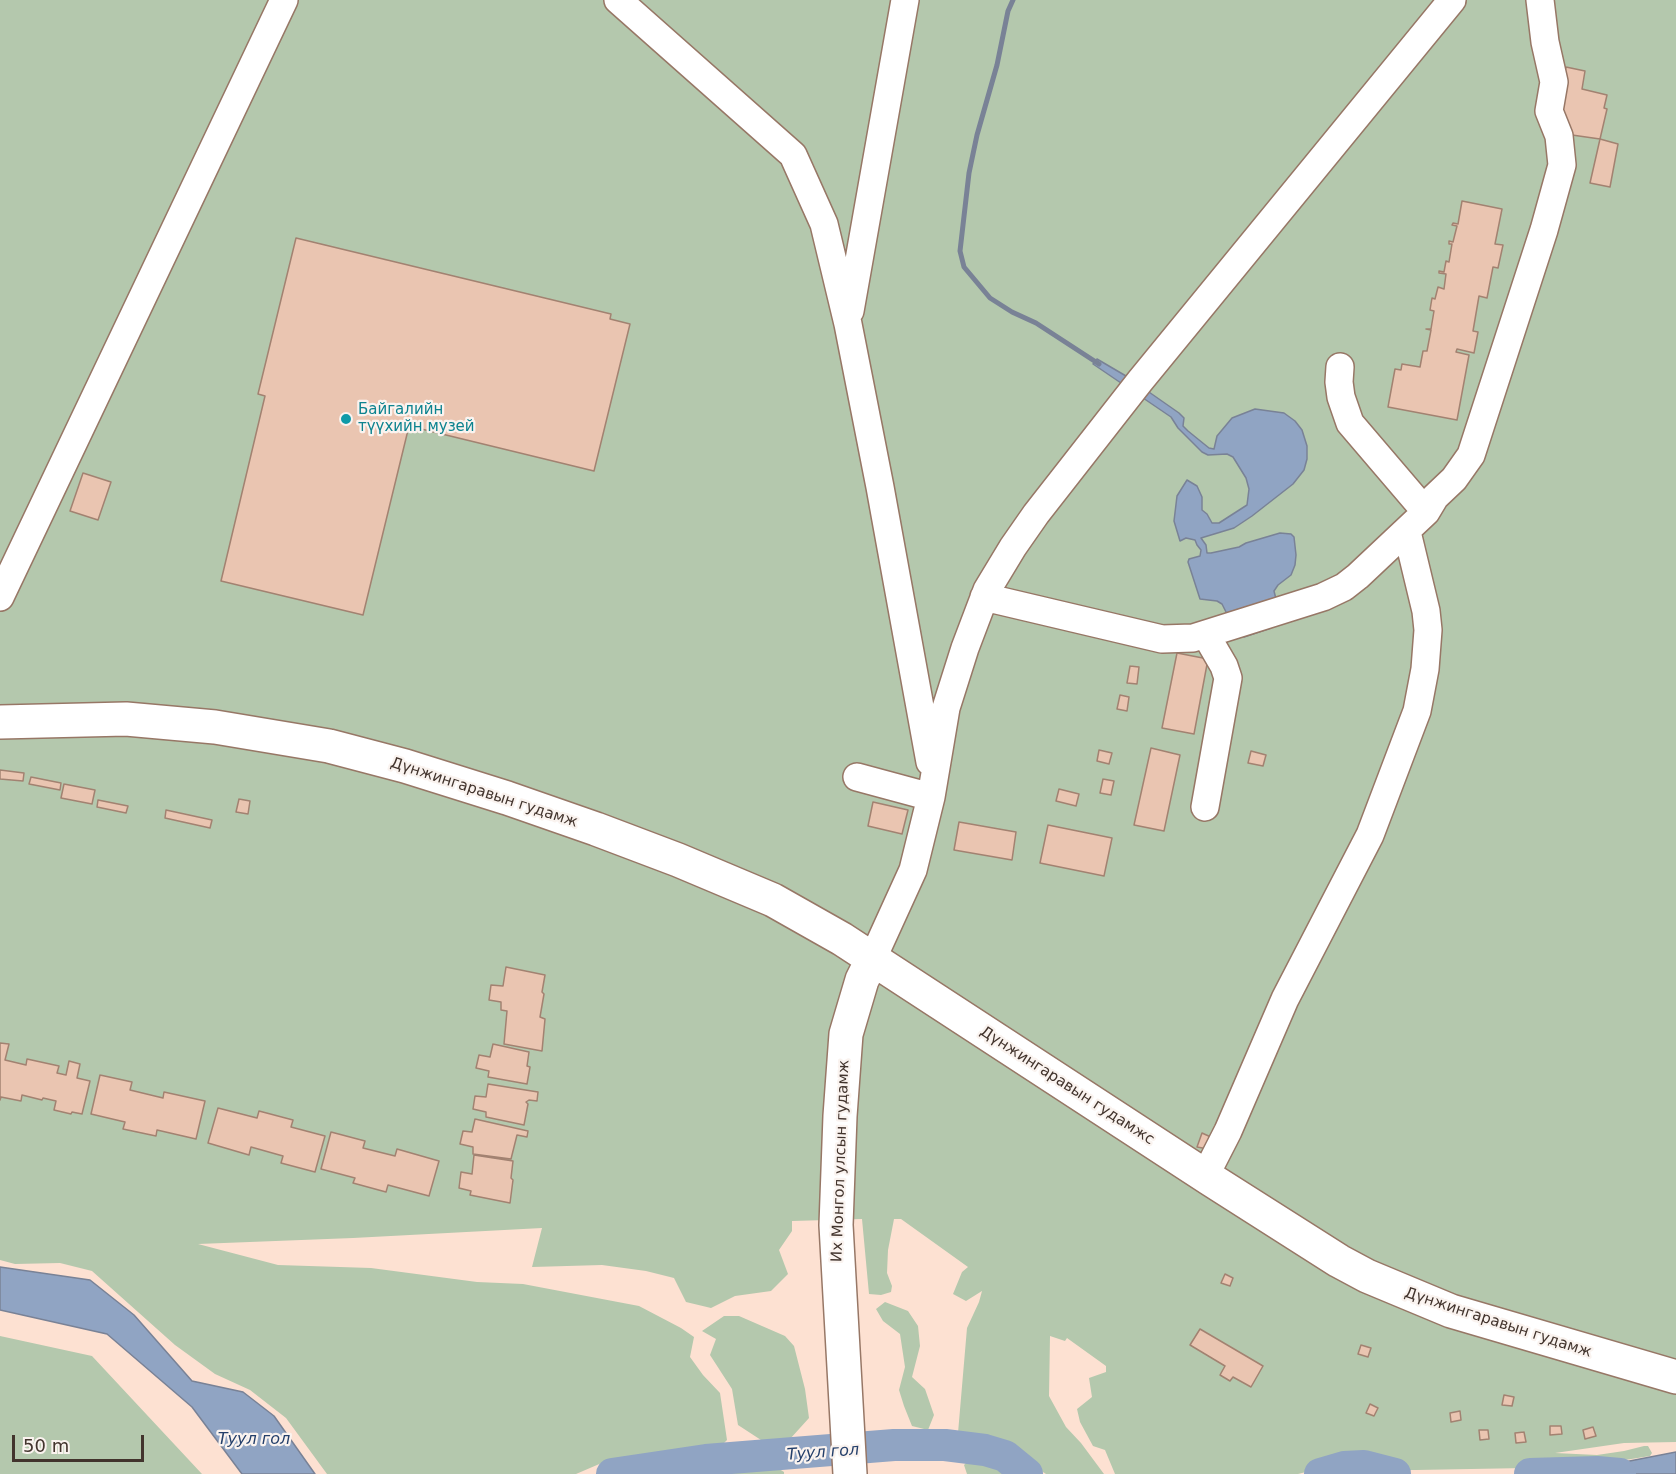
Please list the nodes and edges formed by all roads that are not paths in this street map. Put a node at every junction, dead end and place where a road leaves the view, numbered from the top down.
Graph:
1 (284, 0) edge
2 (618, 0) edge
3 (905, 0) edge
4 (1452, 0) edge
5 (1540, 0) edge
6 (848, 324) junction
7 (1340, 367) dead end
8 (1426, 512) junction
9 (1407, 532) junction
10 (0, 597) edge
11 (984, 597) junction
12 (1218, 631) junction
13 (0, 722) edge
14 (856, 777) dead end
15 (932, 790) junction
16 (1205, 807) dead end
17 (872, 960) junction
18 (930, 997) joint
19 (1204, 1176) junction
20 (1676, 1377) edge
21 (850, 1474) edge

1 - 10 street
2 - 6 street
3 - 6 street
4 - 11 street
5 - 8 street
6 - 15 street
7 - 8 street
8 - 9 street
9 - 12 street
9 - 19 street
11 - 12 street
11 - 15 street
12 - 16 street
13 - 17 main road, Дүнжингаравын гудамж
14 - 15 street
15 - 17 street
17 - 18 main road, Дүнжингаравын гудамж
17 - 21 main road, Их Монгол улсын гудамж
18 - 19 main road, Дүнжингаравын гудамжс
19 - 20 main road, Дүнжингаравын гудамж

